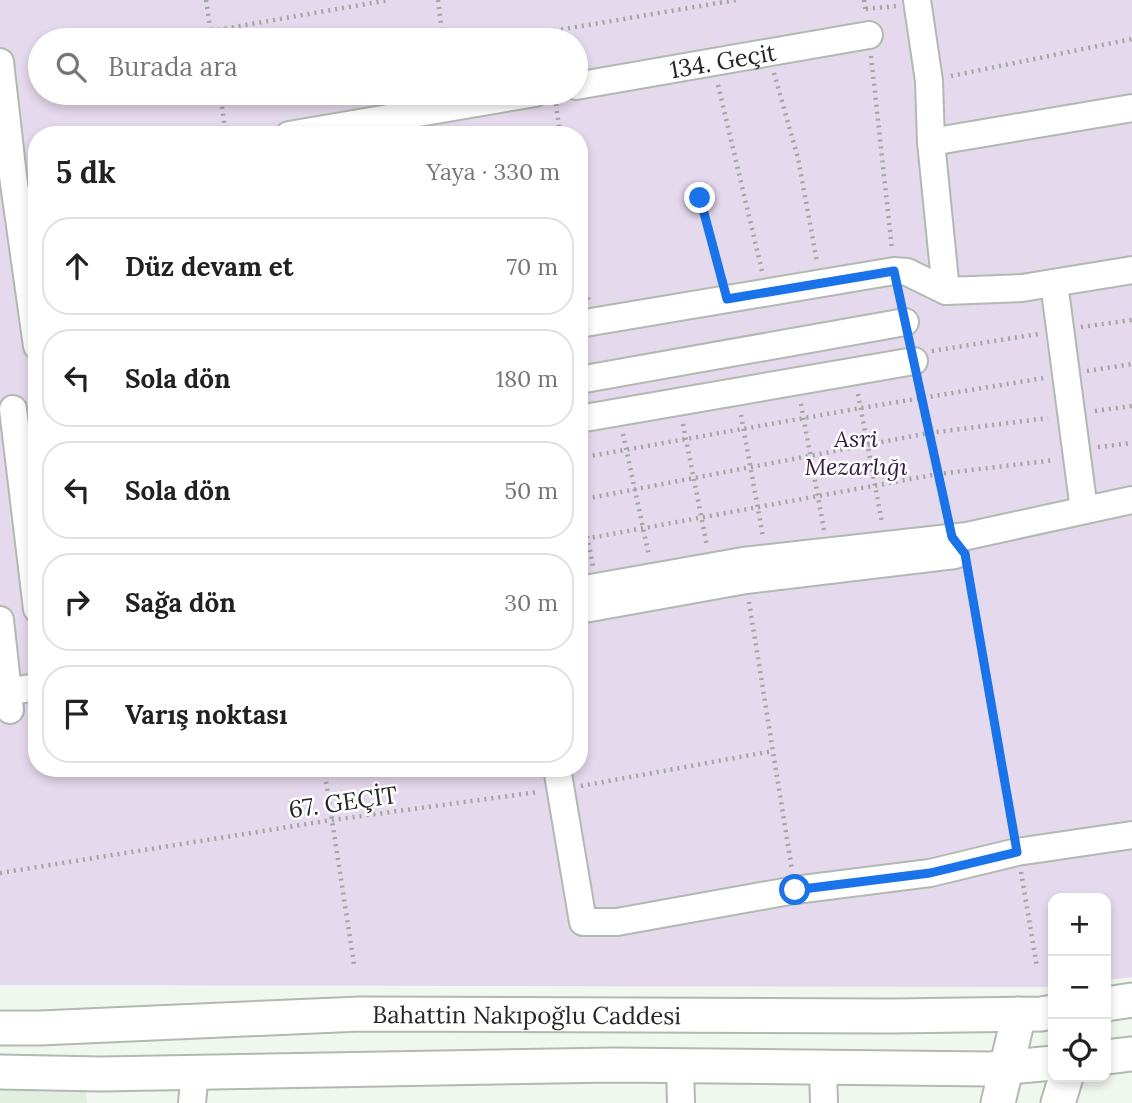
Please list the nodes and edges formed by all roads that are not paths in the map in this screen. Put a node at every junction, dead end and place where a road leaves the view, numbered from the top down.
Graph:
1 (917, 0) edge
2 (869, 35) road end
3 (0, 62) edge
4 (588, 84) edge
5 (462, 105) edge
6 (1132, 108) edge
7 (341, 126) edge
8 (930, 142) junction
9 (17, 176) edge
10 (28, 269) edge
11 (1132, 270) edge
12 (1054, 283) junction
13 (946, 291) junction
14 (588, 322) edge
15 (905, 322) dead end
16 (914, 360) road end
17 (588, 378) edge
18 (17, 408) edge
19 (588, 417) edge
20 (1132, 500) edge
21 (20, 504) edge
22 (1084, 510) junction
23 (1132, 518) edge
24 (959, 545) junction
25 (28, 553) edge
26 (588, 589) edge
27 (588, 608) edge
28 (0, 620) edge
29 (28, 691) edge
30 (5, 701) edge
31 (28, 704) edge
32 (559, 779) edge
33 (1132, 835) edge
34 (1132, 1000) edge
35 (1111, 1003) edge
36 (1048, 1012) edge
37 (1019, 1014) junction
38 (0, 1028) edge
39 (1132, 1054) edge
40 (1111, 1056) edge
41 (1048, 1064) edge
42 (680, 1066) junction
43 (823, 1067) junction
44 (1006, 1068) junction
45 (0, 1072) edge
46 (1064, 1082) edge
47 (194, 1088) edge
48 (681, 1103) edge
49 (824, 1103) edge
50 (998, 1103) edge
51 (1058, 1103) edge

1 - 8 street
2 - 4 street, 134. Geçit
3 - 9 street
5 - 7 street
6 - 8 street
8 - 13 street
9 - 10 street
11 - 12 street
12 - 13 street
12 - 22 street
13 - 14 street
15 - 17 street
16 - 19 street
18 - 21 street
20 - 22 street
21 - 25 street
22 - 24 street
23 - 24 street
24 - 26 street
24 - 27 street
28 - 30 street
29 - 30 street
30 - 31 street
32 - 33 street
34 - 35 main road
36 - 37 main road, Bahattin Nakıpoğlu Caddesi
37 - 38 main road, Bahattin Nakıpoğlu Caddesi
37 - 44 main road
39 - 40 main road
41 - 44 main road, Bahattin Nakıpoğlu Caddesi
42 - 43 main road, Bahattin Nakıpoğlu Caddesi
42 - 47 main road, Bahattin Nakıpoğlu Caddesi
42 - 48 street
43 - 44 main road, Bahattin Nakıpoğlu Caddesi
43 - 49 street
44 - 50 main road
45 - 47 main road, Bahattin Nakıpoğlu Caddesi
46 - 51 main road

